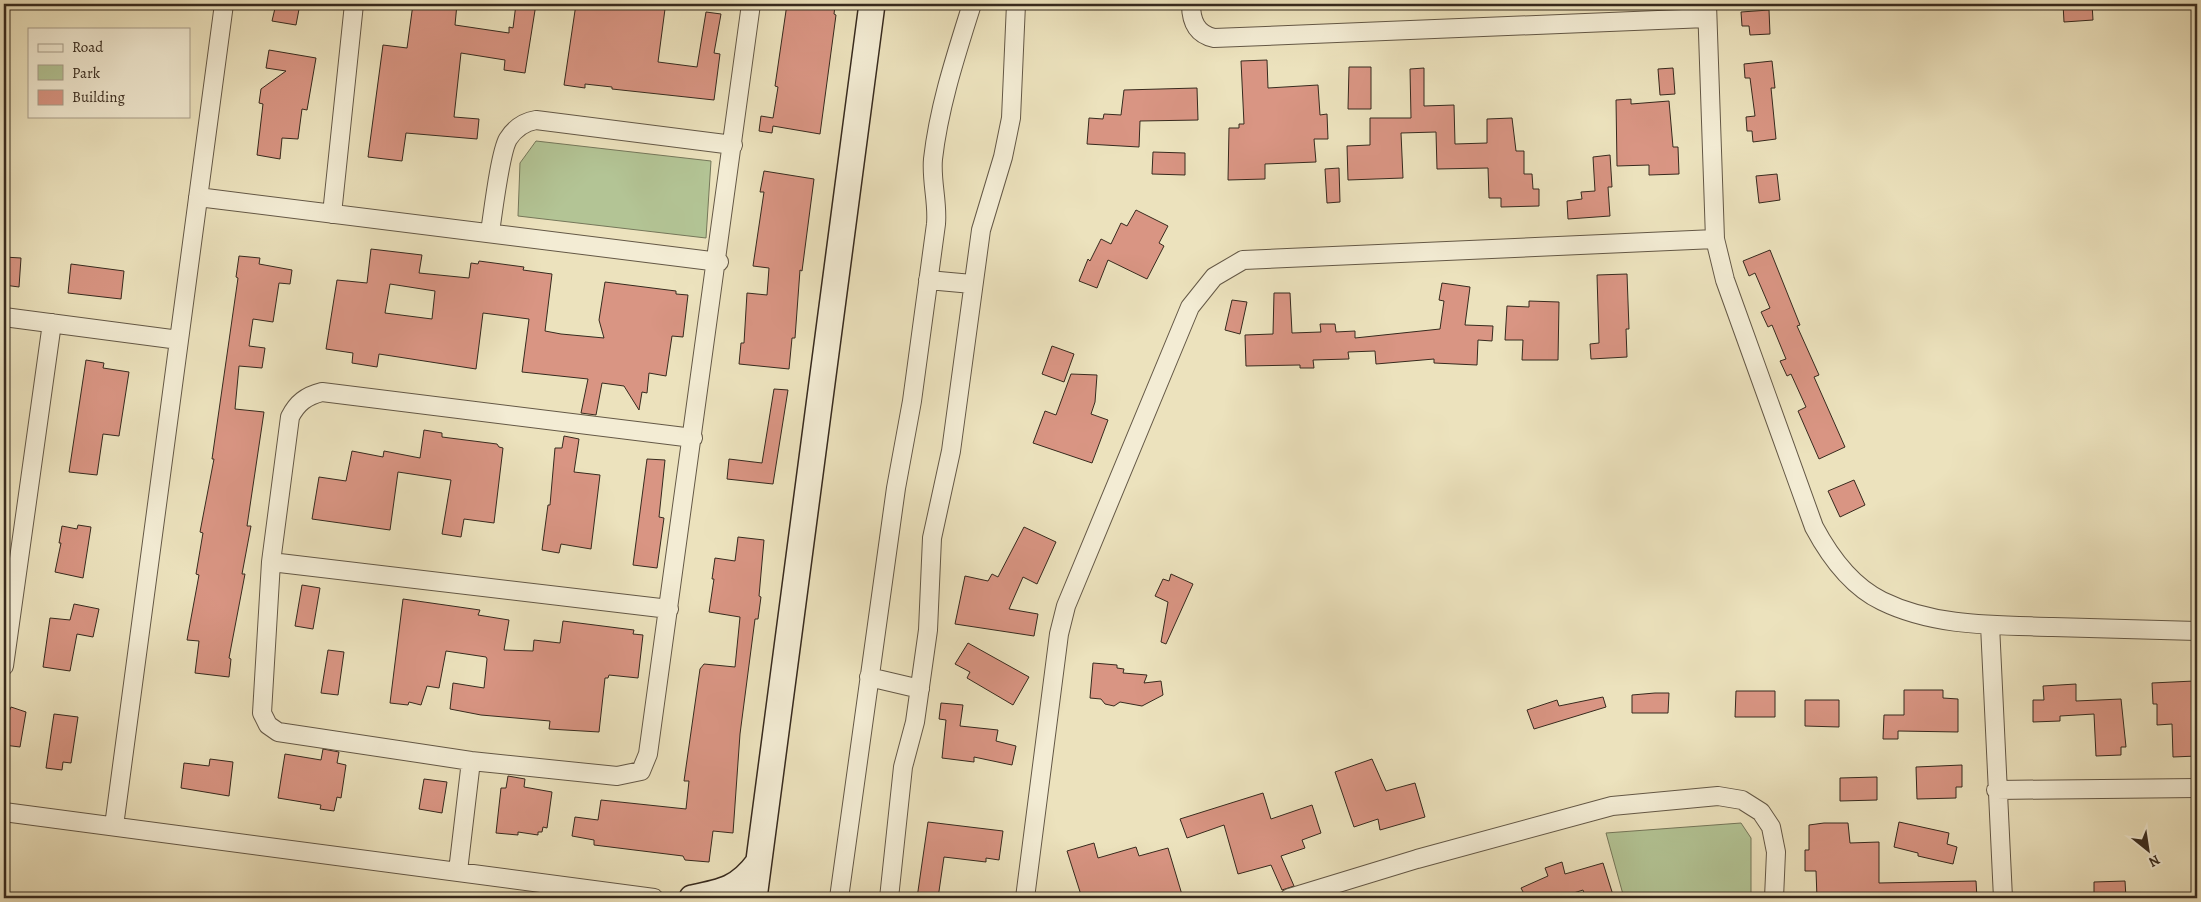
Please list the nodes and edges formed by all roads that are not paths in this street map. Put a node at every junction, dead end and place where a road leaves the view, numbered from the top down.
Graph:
1 (224, 4) edge
2 (354, 4) edge
3 (752, 4) edge
4 (872, 4) edge
5 (972, 4) edge
6 (1016, 4) edge
7 (1191, 4) edge
8 (1707, 11) edge
9 (733, 145) junction
10 (198, 197) junction
11 (332, 214) junction
12 (490, 232) junction
13 (1715, 239) junction
14 (719, 262) junction
15 (928, 280) junction
16 (972, 284) junction
17 (4, 317) edge
18 (52, 324) junction
19 (179, 340) junction
20 (693, 438) junction
21 (271, 562) junction
22 (669, 609) junction
23 (1990, 625) junction
24 (2197, 631) edge
25 (4, 666) edge
26 (869, 677) junction
27 (920, 689) junction
28 (470, 761) junction
29 (2197, 788) edge
30 (1996, 790) junction
31 (4, 812) edge
32 (114, 826) junction
33 (758, 863) junction
34 (458, 871) junction
35 (654, 898) edge
36 (692, 898) edge
37 (754, 898) edge
38 (838, 898) edge
39 (889, 898) edge
40 (1025, 898) edge
41 (1289, 898) edge
42 (1774, 898) edge
43 (2002, 898) edge

1 - 10 street
2 - 11 street
3 - 9 street
4 - 33 main road
5 - 15 street
6 - 16 street
7 - 8 street
8 - 13 street
9 - 12 street
9 - 14 street
10 - 11 street
10 - 19 street
11 - 12 street
12 - 14 street
13 - 23 street
13 - 40 street
14 - 20 street
15 - 16 street
15 - 26 street
16 - 27 street
17 - 18 street
18 - 19 street
18 - 25 street
19 - 32 street
20 - 21 street
20 - 22 street
21 - 22 street
21 - 28 street
22 - 28 street
23 - 24 street
23 - 30 street
26 - 27 street
26 - 38 street
27 - 39 street
28 - 34 street
29 - 30 street
30 - 43 street
31 - 32 street
32 - 34 street
33 - 36 main road
33 - 37 main road
34 - 35 street
41 - 42 street

